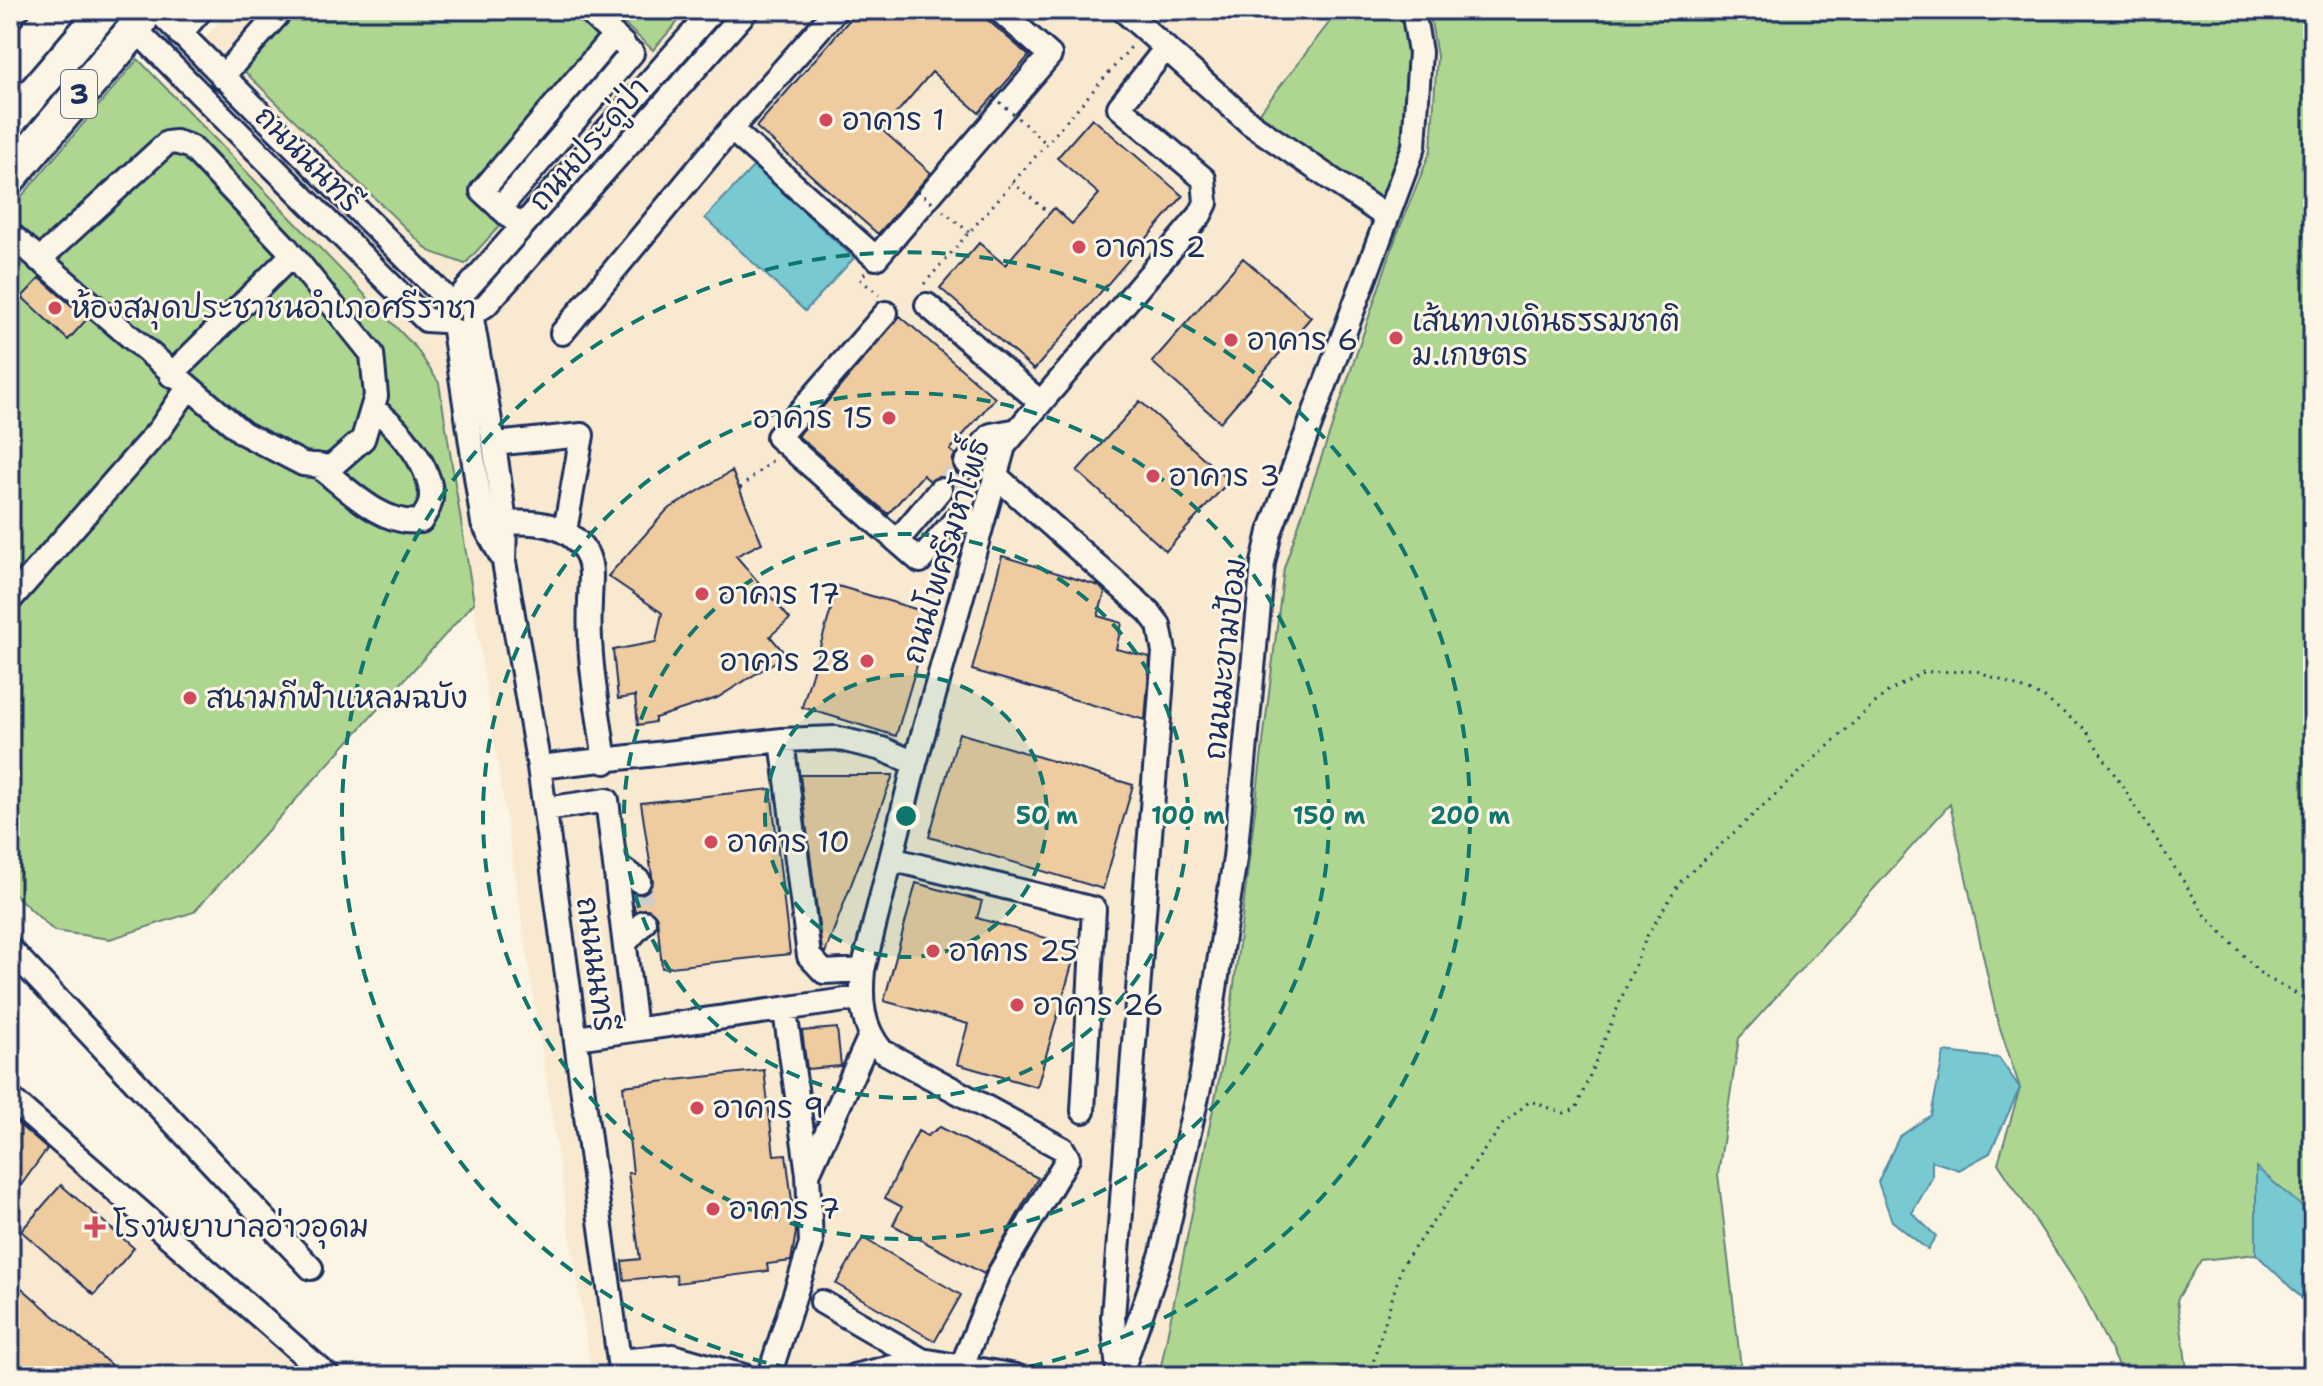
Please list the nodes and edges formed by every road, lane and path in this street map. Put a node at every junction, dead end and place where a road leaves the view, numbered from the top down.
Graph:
1 (28, 10) edge
2 (58, 10) edge
3 (201, 10) edge
4 (282, 10) edge
5 (587, 10) edge
6 (713, 10) edge
7 (747, 10) edge
8 (836, 10) edge
9 (999, 10) edge
10 (1123, 10) edge
11 (1413, 10) edge
12 (140, 15) edge
13 (10, 31) edge
14 (180, 34) junction
15 (614, 35) junction
16 (1135, 43) dead end
17 (1166, 48) junction
18 (632, 53) junction
19 (10, 66) edge
20 (655, 75) junction
21 (222, 77) junction
22 (994, 97) dead end
23 (270, 125) junction
24 (731, 129) junction
25 (10, 140) edge
26 (251, 144) junction
27 (1047, 144) junction
28 (578, 162) junction
29 (317, 172) junction
30 (10, 176) edge
31 (598, 180) junction
32 (1012, 182) junction
33 (918, 191) dead end
34 (298, 192) junction
35 (500, 208) junction
36 (1049, 213) dead end
37 (1385, 216) junction
38 (521, 227) junction
39 (969, 232) junction
40 (10, 234) edge
41 (292, 255) junction
42 (876, 258) junction
43 (39, 260) junction
44 (924, 295) joint
45 (886, 306) joint
46 (458, 314) junction
47 (562, 333) dead end
48 (180, 382) junction
49 (1039, 401) junction
50 (372, 409) junction
51 (1013, 431) junction
52 (494, 444) junction
53 (966, 463) tunnel mouth
54 (317, 465) junction
55 (995, 475) junction
56 (940, 490) tunnel mouth
57 (505, 523) junction
58 (982, 524) junction
59 (565, 531) junction
60 (897, 541) junction
61 (504, 562) junction
62 (10, 600) edge
63 (782, 740) junction
64 (605, 762) junction
65 (915, 763) junction
66 (539, 767) junction
67 (545, 809) junction
68 (891, 859) junction
69 (615, 864) junction
70 (639, 881) dead end
71 (644, 922) dead end
72 (625, 943) junction
73 (10, 949) edge
74 (863, 970) junction
75 (860, 998) junction
76 (2313, 1003) edge
77 (785, 1011) junction
78 (635, 1029) junction
79 (870, 1036) junction
80 (576, 1038) junction
81 (10, 1098) edge
82 (1083, 1111) dead end
83 (808, 1174) junction
84 (311, 1268) dead end
85 (822, 1302) dead end
86 (922, 1360) junction
87 (961, 1368) junction
88 (620, 1369) edge
89 (328, 1376) edge
90 (744, 1376) edge
91 (769, 1376) edge
92 (854, 1376) edge
93 (1016, 1376) edge
94 (1119, 1376) edge
95 (1369, 1376) edge

1 - 13 highway
2 - 19 highway, 3
3 - 14 street
4 - 21 street
5 - 15 street
6 - 20 street, ถนนประดู่ป่า
7 - 31 street, ถนนประดู่ป่า
8 - 24 street
9 - 42 street
10 - 17 street
11 - 37 street, ถนนมะขามป้อม
12 - 14 street, ถนนนนทรี
12 - 25 highway, 3
12 - 26 street, ถนนนนทรี
12 - 30 highway, 3
14 - 21 street, ถนนนนทรี
15 - 18 street
15 - 35 street
16 - 27 path
17 - 37 street
17 - 49 street, ถนนโพศรีมหาโพธิ์
18 - 20 street
18 - 35 street
20 - 28 street, ถนนประดู่ป่า
21 - 23 street, ถนนนนทรี
22 - 27 path, bridge
23 - 26 street
23 - 29 street, ถนนนนทรี
24 - 42 street
24 - 47 street
26 - 34 street, ถนนนนทรี
27 - 32 path
28 - 31 street
28 - 38 street, ถนนประดู่ป่า
29 - 34 street
29 - 46 street, ถนนนนทรี
31 - 46 street, ถนนประดู่ป่า
32 - 36 path
32 - 39 path
33 - 39 path, bridge
34 - 46 street, ถนนนนทรี
35 - 38 street
37 - 94 street, ถนนมะขามป้อม
38 - 46 street, ถนนประดู่ป่า
39 - 44 path
40 - 43 street
41 - 43 street
41 - 48 street
41 - 50 street
42 - 45 path
43 - 48 street
44 - 49 street
45 - 60 street
46 - 52 street, ถนนนนทรี
46 - 61 street, ถนนนนทรี
48 - 54 street
48 - 62 street
49 - 51 street, ถนนโพศรีมหาโพธิ์
50 - 54 street
50 - 54 street
51 - 53 street
51 - 55 street, ถนนโพศรีมหาโพธิ์
52 - 57 street, ถนนนนทรี
52 - 59 street
55 - 58 street, ถนนโพศรีมหาโพธิ์
55 - 94 street
56 - 60 street
57 - 59 street
57 - 61 street, ถนนนนทรี
58 - 60 street
58 - 65 street, ถนนโพศรีมหาโพธิ์
59 - 64 street
61 - 66 street, ถนนนนทรี
63 - 64 street
63 - 65 street
63 - 74 street
64 - 66 street
65 - 68 street, ถนนโพศรีมหาโพธิ์
66 - 67 street, ถนนนนทรี
67 - 69 street
67 - 80 street, ถนนนนทรี
68 - 74 street, ถนนโพศรีมหาโพธิ์
68 - 82 street
69 - 70 street
69 - 72 street
71 - 72 street
72 - 78 street
73 - 84 street
74 - 75 street, ถนนโพศรีมหาโพธิ์
75 - 77 street
75 - 79 street
76 - 95 path
77 - 78 street
77 - 83 street
78 - 80 street
79 - 83 street
79 - 87 street
80 - 88 street, ถนนนนทรี
81 - 89 street
83 - 91 street
85 - 86 street
86 - 87 street
86 - 92 street
87 - 93 street
88 - 90 street

